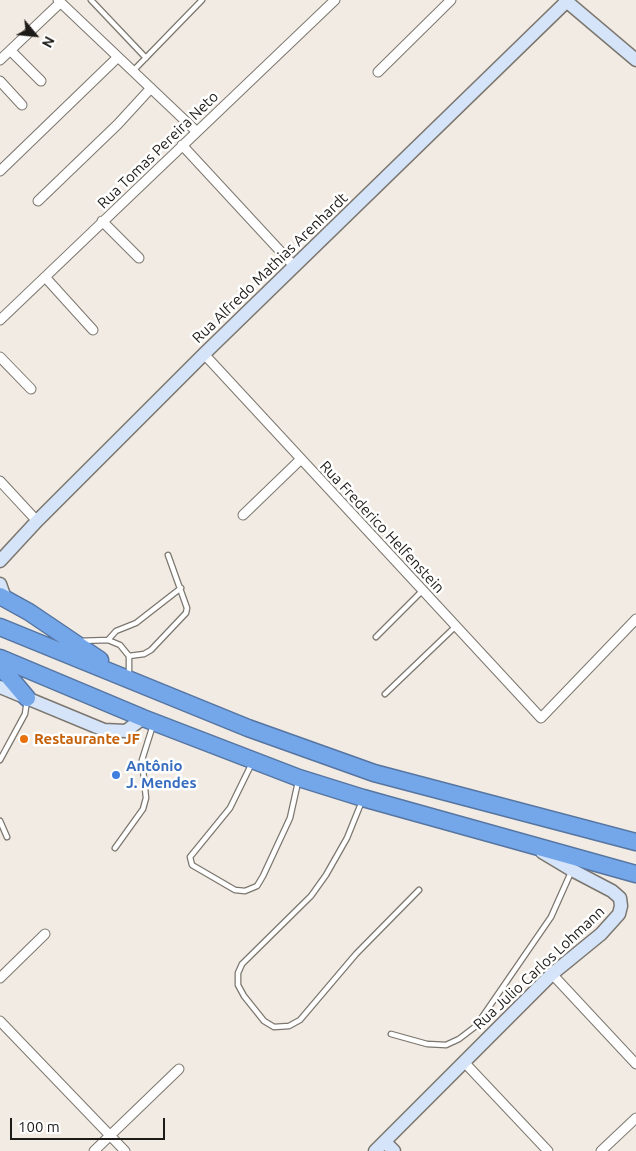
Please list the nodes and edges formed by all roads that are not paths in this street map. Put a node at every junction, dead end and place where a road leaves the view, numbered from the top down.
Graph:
1 (91, 0) edge
2 (202, 0) edge
3 (335, 0) edge
4 (451, 0) edge
5 (59, 1) edge
6 (571, 3) edge
7 (11, 50) junction
8 (118, 57) junction
9 (146, 58) junction
10 (0, 60) edge
11 (636, 60) edge
12 (133, 71) junction
13 (378, 72) dead end
14 (0, 80) edge
15 (41, 81) dead end
16 (150, 88) junction
17 (22, 105) dead end
18 (196, 131) junction
19 (182, 145) junction
20 (0, 171) edge
21 (38, 201) dead end
22 (102, 221) junction
23 (140, 258) dead end
24 (294, 266) junction
25 (45, 277) junction
26 (0, 320) edge
27 (93, 330) dead end
28 (204, 354) junction
29 (0, 357) edge
30 (31, 389) dead end
31 (301, 459) junction
32 (0, 481) edge
33 (243, 515) dead end
34 (37, 521) junction
35 (168, 555) dead end
36 (0, 561) edge
37 (181, 588) junction
38 (423, 590) junction
39 (2, 593) edge
40 (636, 618) edge
41 (456, 626) junction
42 (0, 627) edge
43 (376, 637) dead end
44 (108, 640) junction
45 (72, 642) junction
46 (130, 656) junction
47 (0, 658) edge
48 (0, 666) edge
49 (129, 680) junction
50 (0, 687) edge
51 (385, 694) dead end
52 (27, 698) junction
53 (148, 721) junction
54 (0, 760) edge
55 (253, 762) junction
56 (299, 778) junction
57 (363, 798) junction
58 (0, 821) edge
59 (7, 837) dead end
60 (636, 842) edge
61 (532, 845) junction
62 (115, 848) dead end
63 (572, 870) junction
64 (636, 874) edge
65 (419, 890) dead end
66 (45, 934) dead end
67 (552, 974) junction
68 (0, 978) edge
69 (0, 1021) edge
70 (390, 1034) dead end
71 (464, 1062) junction
72 (636, 1064) edge
73 (179, 1069) dead end
74 (636, 1118) edge
75 (110, 1136) junction
76 (380, 1146) edge
77 (94, 1151) edge
78 (125, 1151) edge
79 (394, 1151) edge
80 (548, 1151) edge
81 (601, 1151) edge

1 - 9 lane
2 - 9 lane
3 - 18 street, Rua Tomas Pereira Neto
4 - 13 street
5 - 7 street
5 - 8 street
6 - 11 main road
6 - 24 main road, Rua Alfredo Mathias Arenhardt
7 - 10 street
7 - 15 street
8 - 12 street
8 - 20 street
9 - 12 lane
12 - 16 street
14 - 17 street
16 - 18 street
16 - 21 street
18 - 19 street, Rua Tomas Pereira Neto
19 - 22 street, Rua Tomas Pereira Neto
19 - 24 street
22 - 23 street
22 - 25 street, Rua Tomas Pereira Neto
24 - 28 main road, Rua Alfredo Mathias Arenhardt
25 - 26 street, Rua Tomas Pereira Neto
25 - 27 street
28 - 31 street, Rua Frederico Helfenstein
28 - 34 main road, Rua Alfredo Mathias Arenhardt
29 - 30 street
31 - 33 street
31 - 38 street, Rua Frederico Helfenstein
32 - 34 street
34 - 36 main road, Rua Alfredo Mathias Arenhardt
35 - 37 lane
37 - 44 lane
37 - 46 lane
38 - 41 street, Rua Frederico Helfenstein
38 - 43 lane
39 - 45 highway
40 - 41 street, Rua Frederico Helfenstein
41 - 51 lane
42 - 49 highway
44 - 45 lane
44 - 46 lane
45 - 49 highway
46 - 49 lane
47 - 53 highway
48 - 52 highway
49 - 60 highway
50 - 52 main road
52 - 53 main road
52 - 54 lane
53 - 55 highway
53 - 62 lane
55 - 56 highway
55 - 56 lane
56 - 57 highway
57 - 61 highway
57 - 65 lane
58 - 59 lane
61 - 63 main road, Rua Julio Carlos Lohmann
61 - 64 highway
63 - 67 main road, Rua Julio Carlos Lohmann
63 - 70 lane
66 - 68 street
67 - 71 main road, Rua Julio Carlos Lohmann
67 - 72 street
69 - 75 street
71 - 76 main road, Rua Julio Carlos Lohmann
71 - 80 street
73 - 75 street
74 - 81 street
75 - 77 street
75 - 78 street
76 - 79 main road

